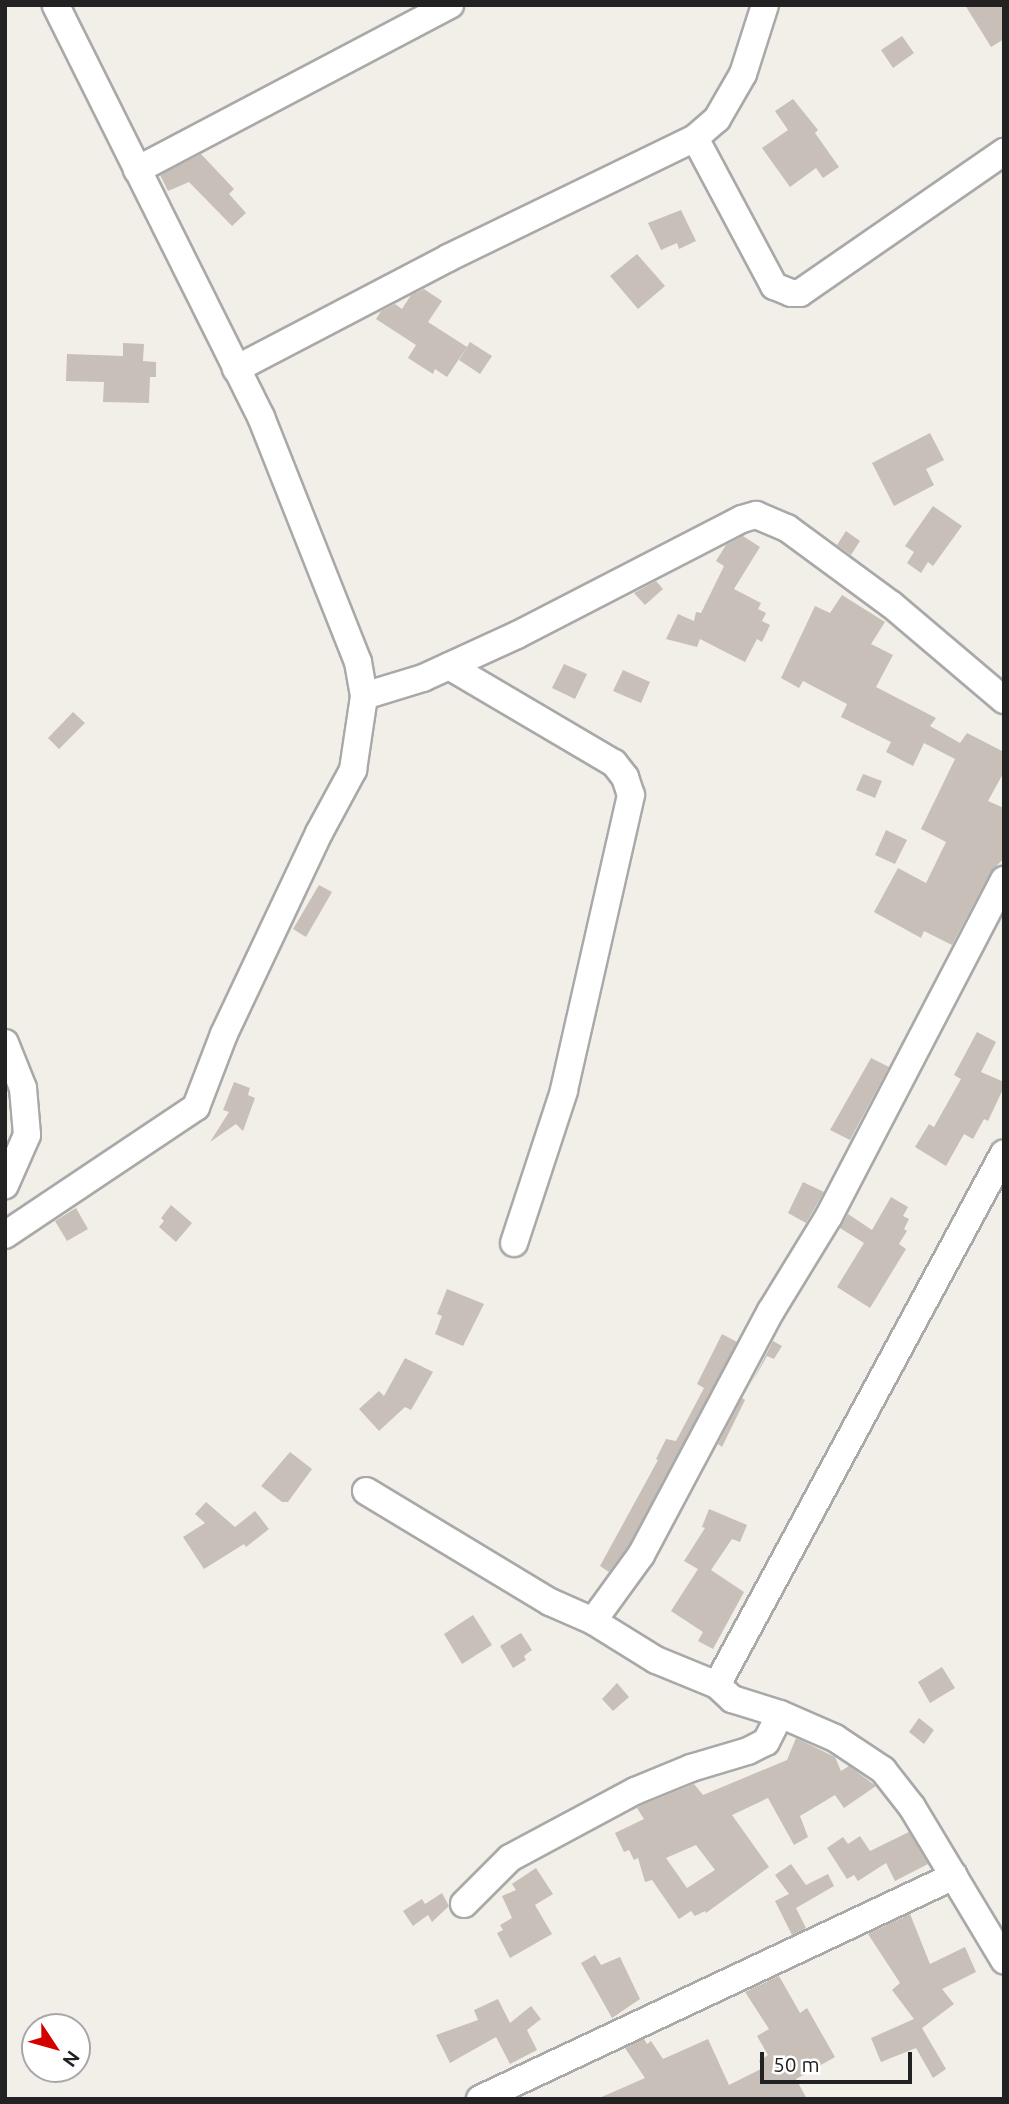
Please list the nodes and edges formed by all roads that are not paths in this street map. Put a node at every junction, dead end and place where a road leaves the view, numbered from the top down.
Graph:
1 (56, 5) edge
2 (450, 5) edge
3 (765, 5) edge
4 (695, 138) junction
5 (1004, 152) edge
6 (137, 170) junction
7 (236, 369) junction
8 (449, 666) junction
9 (364, 696) junction
10 (1004, 700) edge
11 (1004, 880) edge
12 (5, 1043) edge
13 (1004, 1153) edge
14 (5, 1185) edge
15 (5, 1235) edge
16 (514, 1243) dead end
17 (366, 1491) dead end
18 (593, 1621) junction
19 (717, 1685) junction
20 (780, 1714) junction
21 (954, 1876) junction
22 (464, 1904) dead end
23 (1004, 1960) edge
24 (480, 2099) edge

1 - 6 street
2 - 6 street
3 - 4 street
4 - 5 street
4 - 7 street
6 - 7 street
7 - 9 street
8 - 9 street
8 - 10 street
8 - 16 street
9 - 15 street
11 - 18 street
12 - 14 street
13 - 19 street
17 - 18 street
18 - 19 street
19 - 20 street
20 - 21 street
20 - 22 street
21 - 23 street
21 - 24 street

